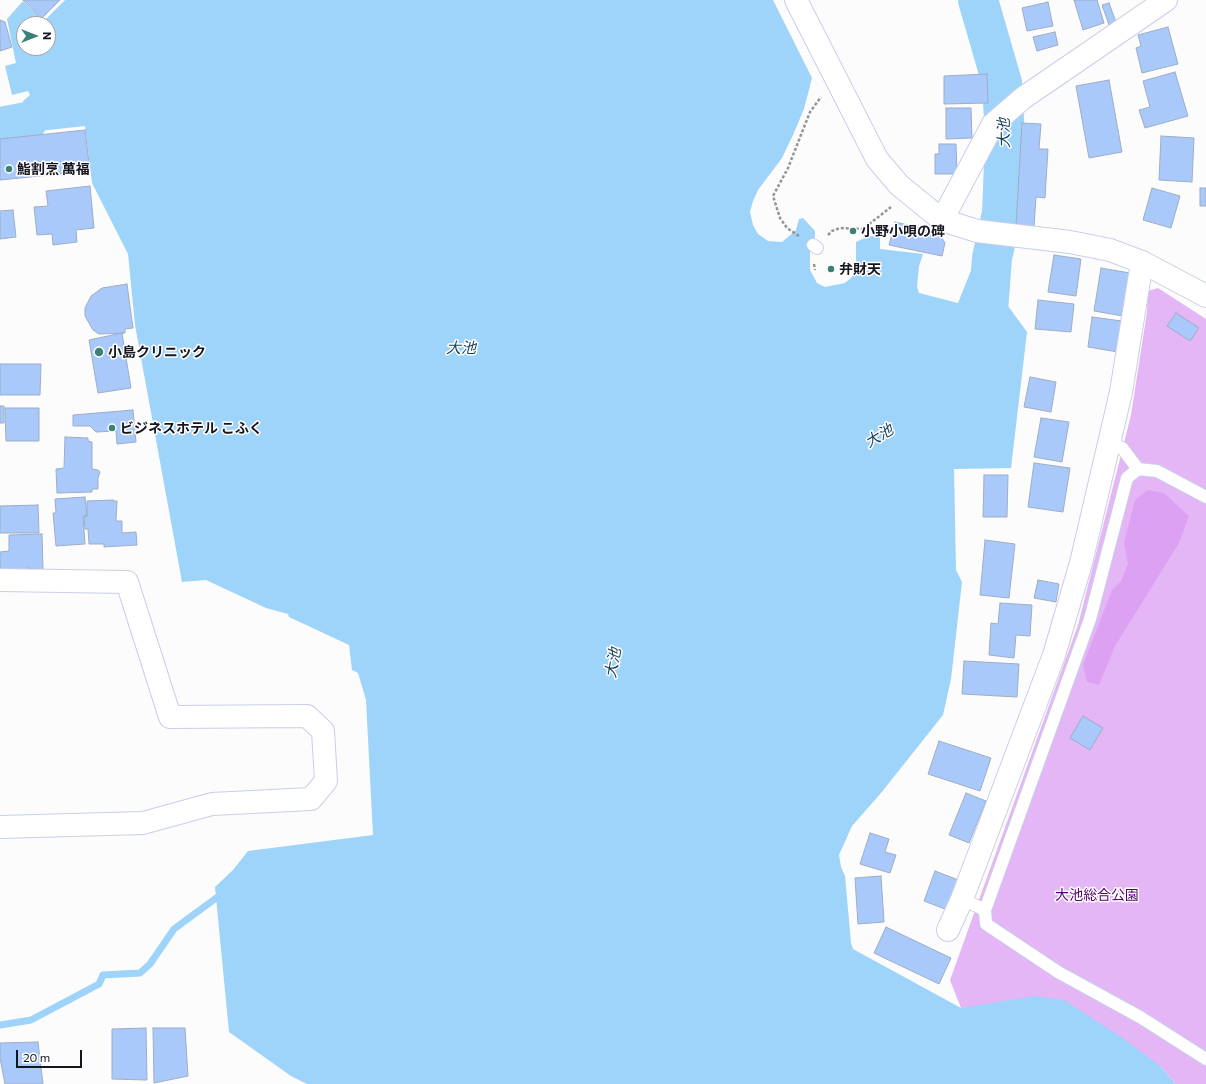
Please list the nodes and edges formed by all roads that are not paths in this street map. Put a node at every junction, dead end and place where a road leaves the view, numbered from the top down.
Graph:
1 (796, 0) edge
2 (1166, 0) edge
3 (942, 220) junction
4 (1142, 262) junction
5 (1206, 296) edge
6 (1109, 442) junction
7 (1138, 469) junction
8 (1206, 497) edge
9 (0, 580) edge
10 (0, 827) edge
11 (962, 899) junction
12 (985, 910) junction
13 (948, 930) dead end
14 (1206, 1059) edge

1 - 3 street
2 - 3 street
3 - 4 street
4 - 5 street
4 - 6 street
6 - 7 lane
6 - 11 street
7 - 8 lane
7 - 12 lane
9 - 10 street
11 - 12 lane
11 - 13 street
12 - 14 lane

